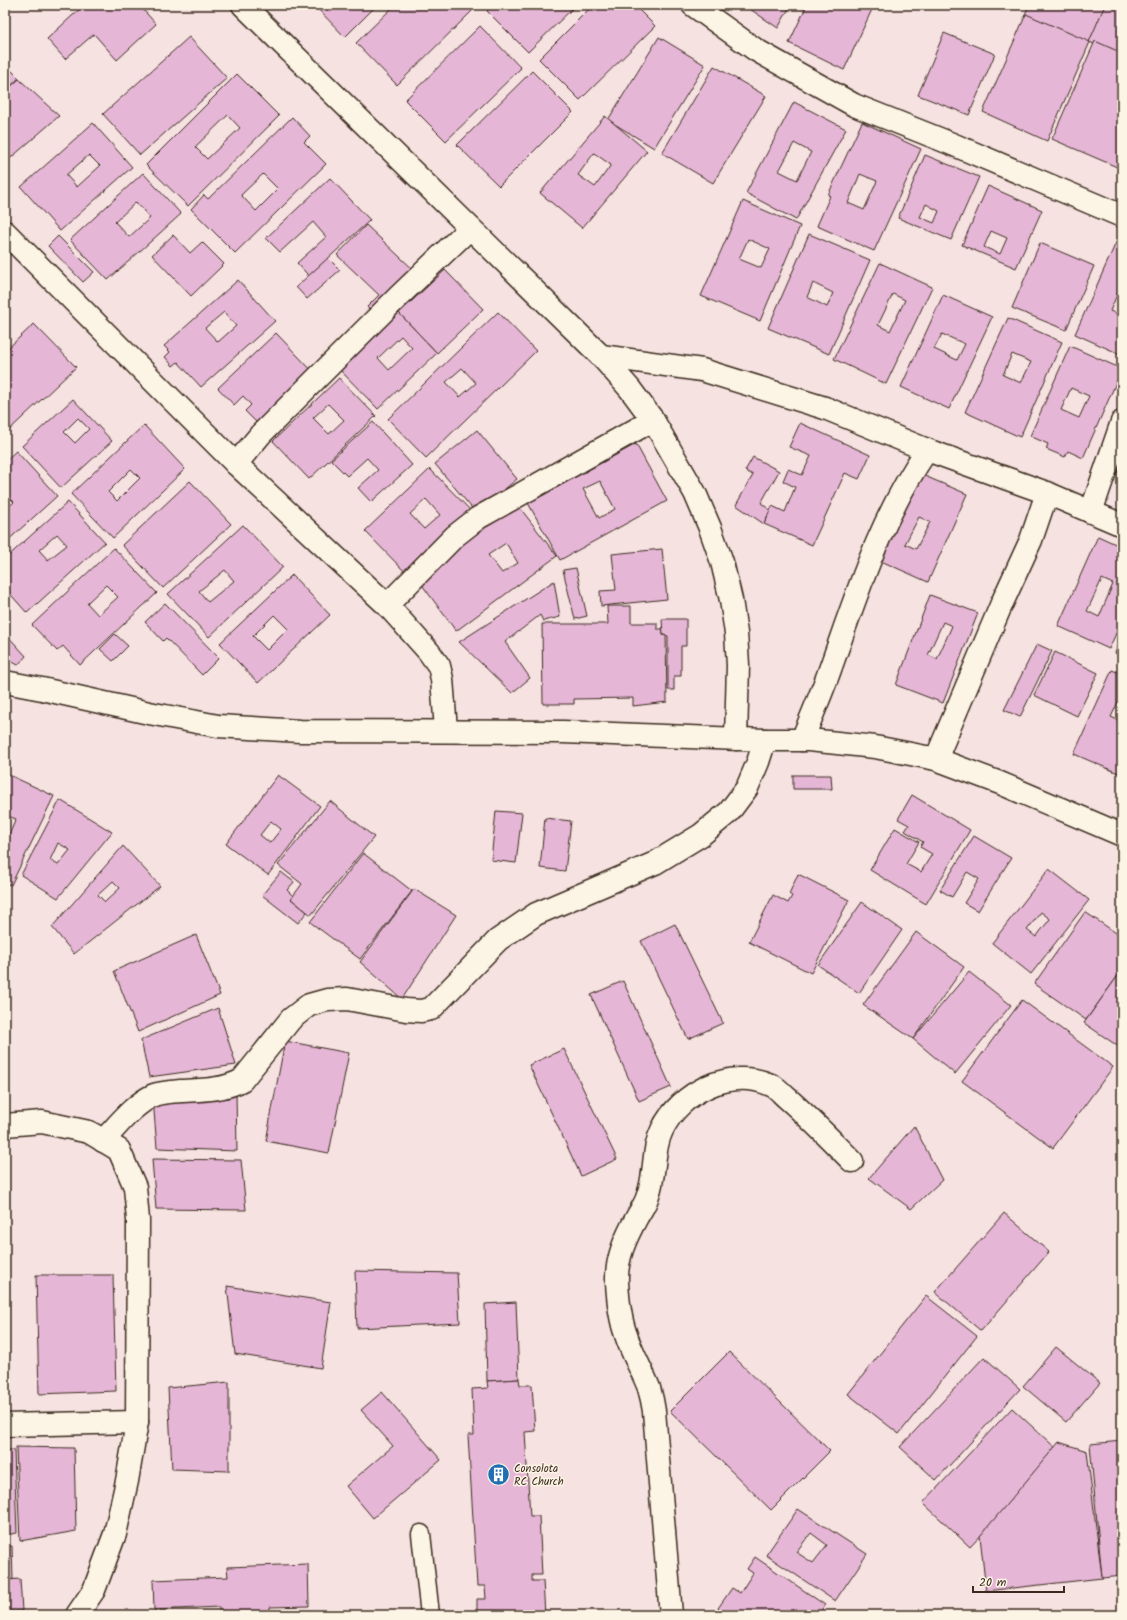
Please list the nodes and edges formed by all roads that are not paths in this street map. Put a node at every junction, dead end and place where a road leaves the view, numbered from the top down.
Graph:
1 (244, 5) edge
2 (693, 5) edge
3 (1122, 216) edge
4 (470, 228) junction
5 (5, 232) edge
6 (600, 356) junction
7 (653, 420) junction
8 (1122, 422) edge
9 (927, 450) junction
10 (236, 464) junction
11 (1047, 493) junction
12 (1091, 512) junction
13 (1122, 526) edge
14 (387, 605) junction
15 (5, 682) edge
16 (446, 730) junction
17 (736, 739) junction
18 (765, 740) junction
19 (802, 740) junction
20 (936, 759) junction
21 (1122, 835) edge
22 (5, 1124) edge
23 (103, 1141) junction
24 (852, 1161) dead end
25 (137, 1422) junction
26 (5, 1425) edge
27 (421, 1534) dead end
28 (77, 1615) edge
29 (430, 1615) edge
30 (671, 1615) edge

1 - 4 street
2 - 3 street
4 - 6 street
4 - 10 street
5 - 10 street
6 - 7 street
6 - 9 street
7 - 14 street
7 - 17 street
8 - 12 street
9 - 11 street
9 - 19 street
10 - 14 street
11 - 12 street
11 - 20 street
12 - 13 street
14 - 16 street
15 - 16 street
16 - 17 street
17 - 18 street
18 - 19 street
18 - 23 street
19 - 20 street
20 - 21 street
22 - 23 street
23 - 25 street
24 - 30 street
25 - 26 street
25 - 28 street
27 - 29 lane

